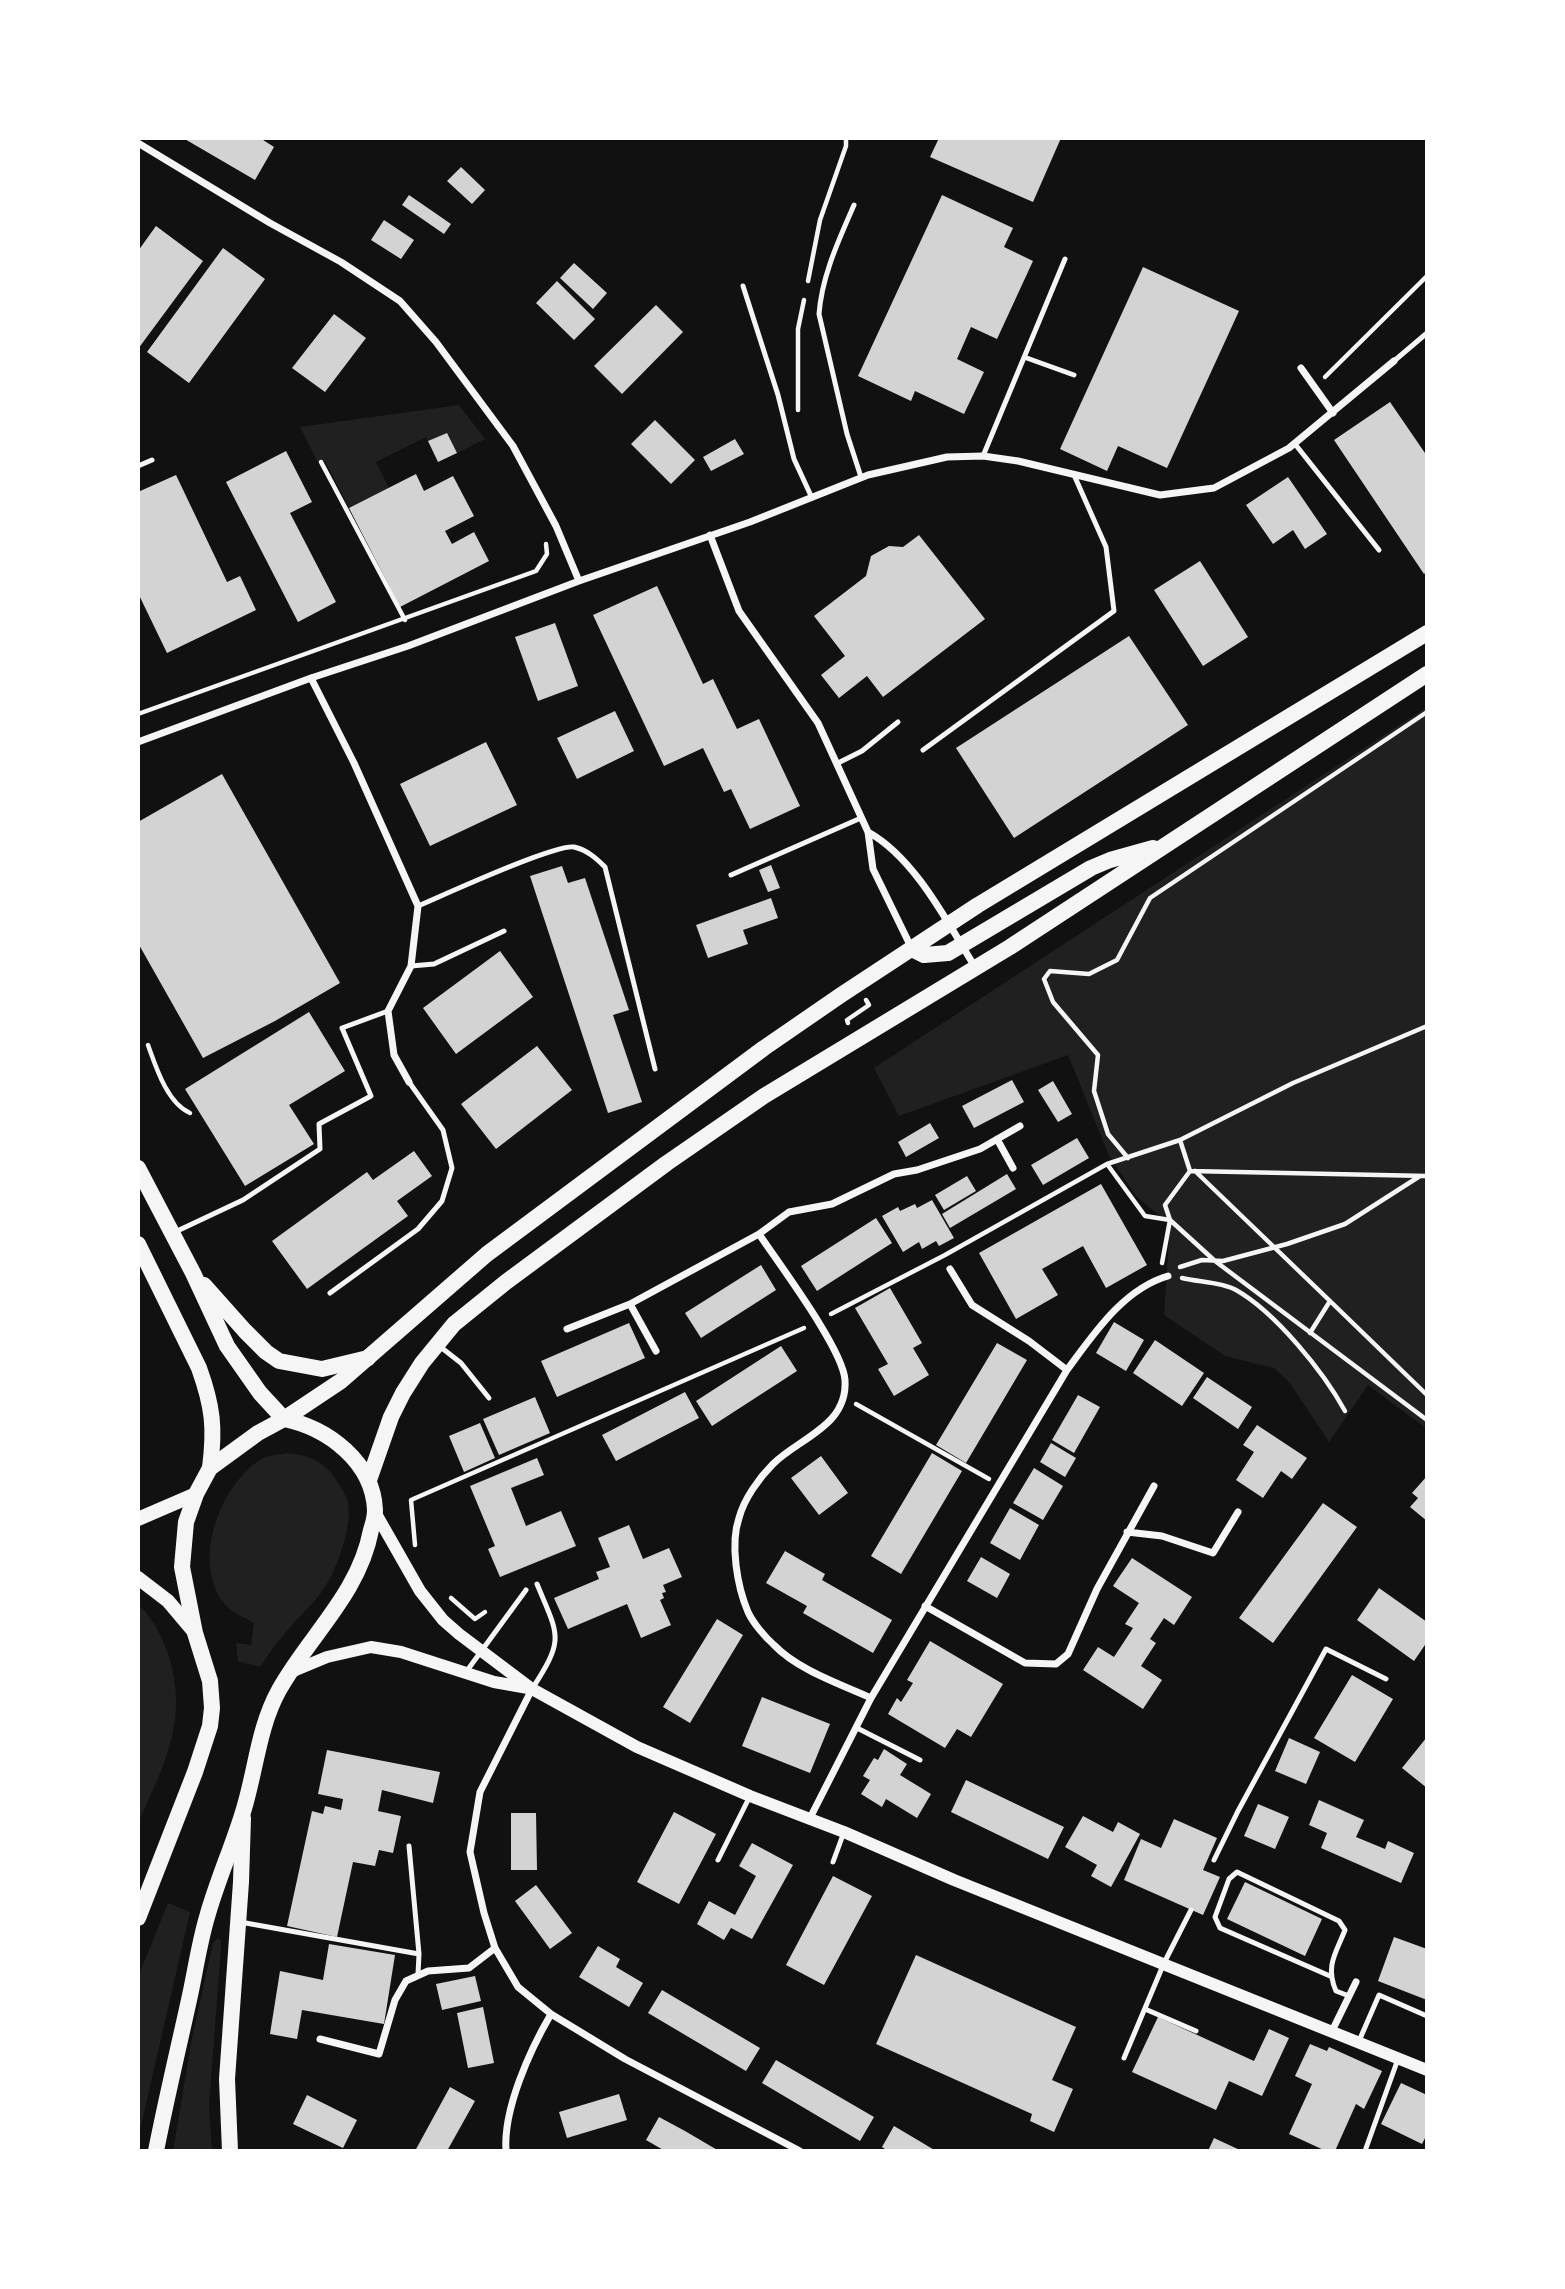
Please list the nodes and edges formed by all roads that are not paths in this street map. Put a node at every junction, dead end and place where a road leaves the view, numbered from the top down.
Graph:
1 (138, 143) edge
2 (854, 205) dead end
3 (1065, 259) dead end
4 (743, 286) dead end
5 (1427, 334) edge
6 (1024, 357) junction
7 (1394, 361) joint
8 (1301, 368) dead end
9 (1074, 375) dead end
10 (1333, 413) junction
11 (1295, 444) junction
12 (983, 456) junction
13 (152, 460) dead end
14 (138, 466) edge
15 (1073, 475) junction
16 (861, 477) junction
17 (811, 498) junction
18 (710, 535) junction
19 (1379, 550) dead end
20 (579, 581) junction
21 (1427, 633) edge
22 (1427, 674) edge
23 (311, 678) junction
24 (898, 722) dead end
25 (138, 742) edge
26 (923, 750) dead end
27 (838, 763) junction
28 (861, 818) junction
29 (868, 832) junction
30 (1168, 843) junction
31 (731, 875) dead end
32 (418, 906) junction
33 (949, 925) junction
34 (504, 930) dead end
35 (962, 947) junction
36 (912, 949) junction
37 (411, 966) junction
38 (976, 968) junction
39 (388, 1011) junction
40 (655, 1069) dead end
41 (409, 1082) joint
42 (1020, 1126) dead end
43 (997, 1139) junction
44 (138, 1168) edge
45 (1013, 1168) dead end
46 (173, 1233) junction
47 (759, 1234) junction
48 (138, 1244) edge
49 (950, 1269) dead end
50 (193, 1273) junction
51 (1163, 1277) road end
52 (330, 1293) dead end
53 (630, 1304) junction
54 (567, 1329) dead end
55 (436, 1344) junction
56 (656, 1351) dead end
57 (371, 1357) junction
58 (1067, 1370) junction
59 (489, 1398) dead end
60 (284, 1419) junction
61 (210, 1468) junction
62 (369, 1480) junction
63 (1154, 1486) dead end
64 (196, 1494) junction
65 (375, 1512) junction
66 (1238, 1512) dead end
67 (138, 1518) edge
68 (1127, 1532) junction
69 (138, 1578) edge
70 (537, 1584) dead end
71 (526, 1590) dead end
72 (925, 1606) junction
73 (195, 1633) junction
74 (482, 1650) junction
75 (291, 1672) junction
76 (466, 1672) junction
77 (1387, 1679) dead end
78 (532, 1689) junction
79 (872, 1698) junction
80 (857, 1728) junction
81 (920, 1760) dead end
82 (750, 1796) junction
83 (244, 1811) junction
84 (810, 1818) junction
85 (844, 1832) junction
86 (409, 1846) dead end
87 (718, 1860) dead end
88 (1214, 1860) dead end
89 (833, 1862) dead end
90 (1191, 1910) dead end
91 (138, 1918) edge
92 (238, 1922) junction
93 (495, 1948) junction
94 (419, 1954) junction
95 (1164, 1963) junction
96 (418, 1974) junction
97 (1329, 1976) junction
98 (1356, 1982) dead end
99 (1349, 1996) junction
100 (1145, 2009) junction
101 (551, 2014) junction
102 (1427, 2016) edge
103 (1196, 2031) dead end
104 (1332, 2031) junction
105 (320, 2039) dead end
106 (1359, 2042) junction
107 (1124, 2058) dead end
108 (1398, 2059) junction
109 (1427, 2070) edge
110 (156, 2151) edge
111 (230, 2151) edge
112 (506, 2151) edge
113 (800, 2151) edge
114 (1365, 2151) edge

1 - 20 street
2 - 16 lane
3 - 6 lane
4 - 17 lane
5 - 7 lane
6 - 9 lane
6 - 12 lane
7 - 10 street
8 - 10 street
10 - 11 street
11 - 15 street
11 - 19 lane
12 - 15 street
12 - 16 street
13 - 14 lane
15 - 26 lane
16 - 17 street
17 - 18 street
18 - 20 street
18 - 27 street
20 - 23 street
21 - 33 main road
22 - 30 main road
23 - 25 street
23 - 32 street
24 - 27 lane
27 - 28 street
28 - 29 street
28 - 31 lane
29 - 33 street
29 - 36 street
30 - 35 main road
30 - 38 main road
32 - 37 street
32 - 40 lane
33 - 35 street
33 - 36 main road
34 - 37 lane
35 - 36 main road
35 - 38 street
36 - 57 main road
37 - 39 street
38 - 55 main road
39 - 41 street
39 - 46 lane
41 - 52 lane
42 - 43 street
43 - 45 street
43 - 47 street
44 - 46 main road
46 - 50 main road
47 - 53 street
47 - 79 street
48 - 61 main road
49 - 58 street
50 - 57 main road
50 - 60 main road
51 - 58 street
53 - 54 street
53 - 56 street
55 - 59 lane
55 - 62 main road
57 - 60 main road
58 - 72 street
60 - 61 main road
60 - 62 main road
61 - 64 main road
62 - 65 main road
63 - 68 street
64 - 67 main road
64 - 73 main road
65 - 74 street
65 - 75 main road
66 - 68 street
68 - 72 street
69 - 73 main road
70 - 78 lane
71 - 74 lane
72 - 79 street
73 - 91 main road
74 - 76 lane
74 - 78 street
75 - 76 street
75 - 83 main road
76 - 78 street
77 - 88 lane
78 - 82 street
78 - 93 street
79 - 80 street
80 - 81 lane
80 - 84 street
82 - 84 street
82 - 87 lane
83 - 92 main road
83 - 110 main road
84 - 85 street
85 - 89 lane
85 - 95 street
86 - 94 lane
90 - 95 lane
92 - 94 lane
92 - 111 main road
93 - 96 street
93 - 101 street
94 - 96 lane
95 - 100 lane
95 - 104 street
96 - 105 street
97 - 97 lane
97 - 99 lane
98 - 99 street
99 - 104 street
100 - 103 lane
100 - 107 lane
101 - 112 street
101 - 113 street
102 - 106 lane
104 - 106 street
106 - 108 street
108 - 109 street
108 - 114 lane

